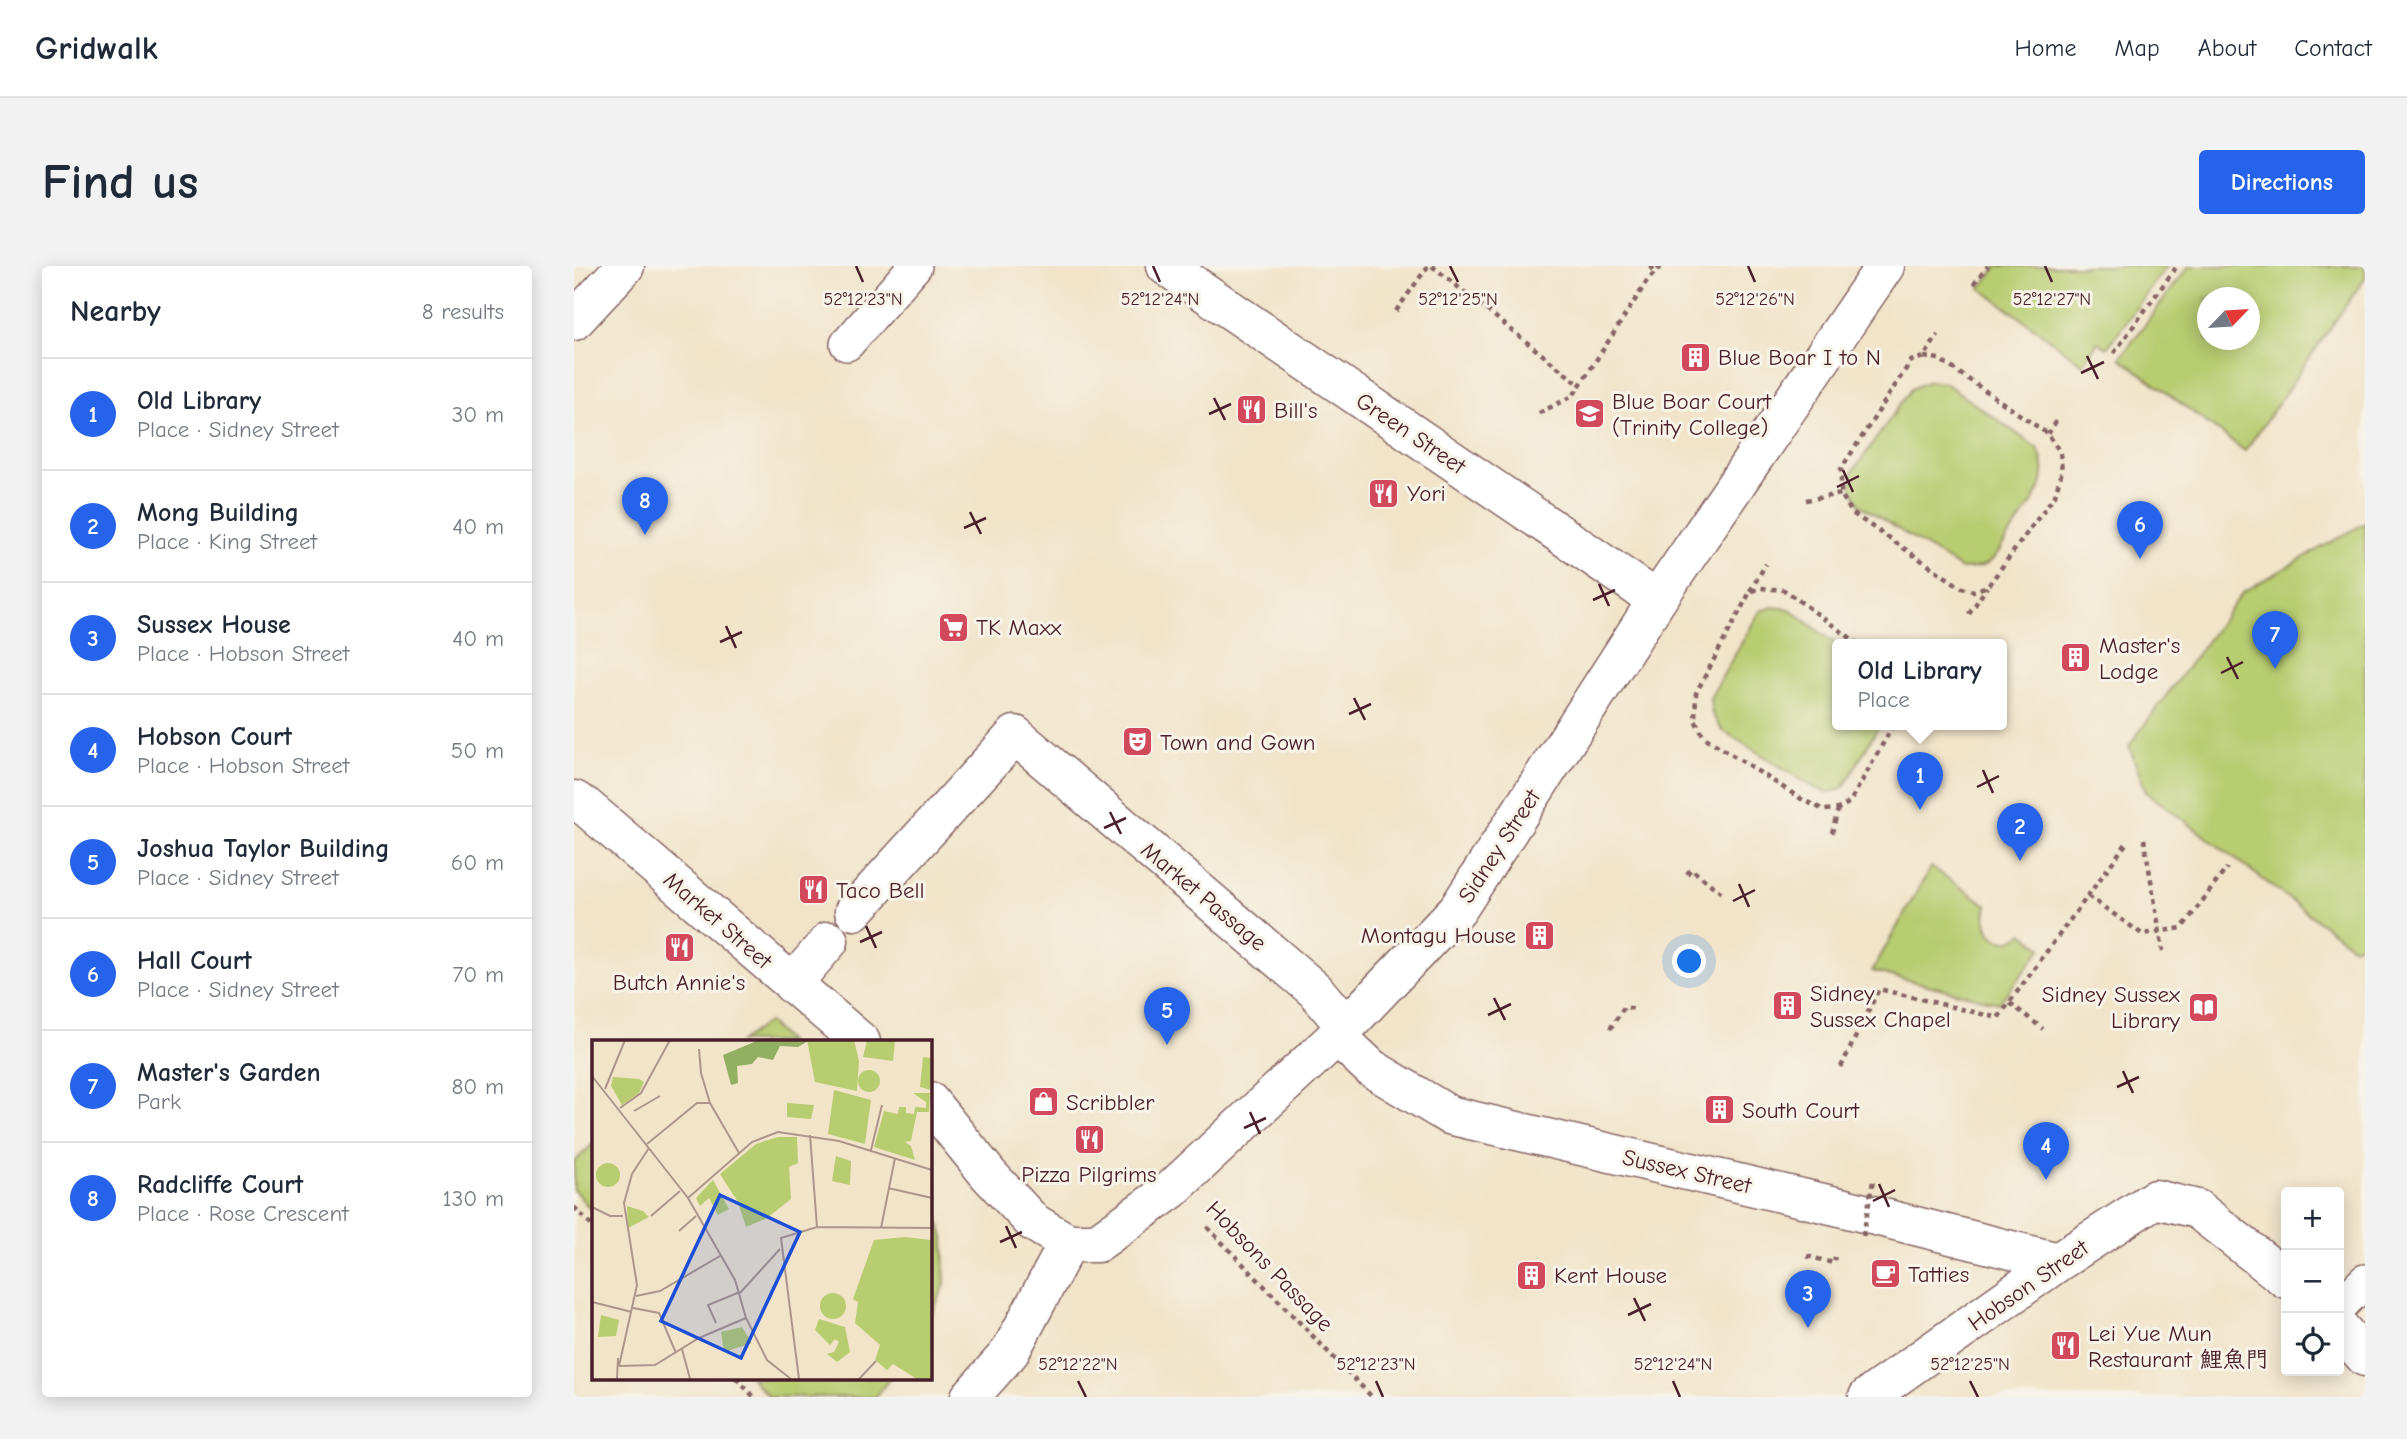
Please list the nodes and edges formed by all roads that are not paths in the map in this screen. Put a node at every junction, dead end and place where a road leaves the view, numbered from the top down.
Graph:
1 (625, 266) edge
2 (915, 266) edge
3 (1166, 266) edge
4 (1885, 266) edge
5 (574, 321) edge
6 (847, 344) dead end
7 (1657, 600) junction
8 (574, 800) edge
9 (854, 911) dead end
10 (829, 941) dead end
11 (792, 984) junction
12 (1341, 1031) junction
13 (859, 1040) edge
14 (931, 1103) edge
15 (1068, 1243) junction
16 (2058, 1262) junction
17 (2281, 1275) edge
18 (2365, 1281) edge
19 (2344, 1302) edge
20 (2344, 1333) edge
21 (2365, 1357) edge
22 (970, 1397) edge
23 (1868, 1397) edge

1 - 5 street
2 - 6 lane
3 - 7 street, Green Street
4 - 7 street, Sidney Street
7 - 12 street, Sidney Street
8 - 11 street, Market Street
9 - 12 street, Market Passage
10 - 11 street
11 - 13 street, Market Street
12 - 15 street, Sidney Street
12 - 16 street, Sussex Street
14 - 15 street
15 - 22 street
16 - 17 street, Hobson Street
16 - 23 street, Hobson Street
18 - 19 lane
20 - 21 street

